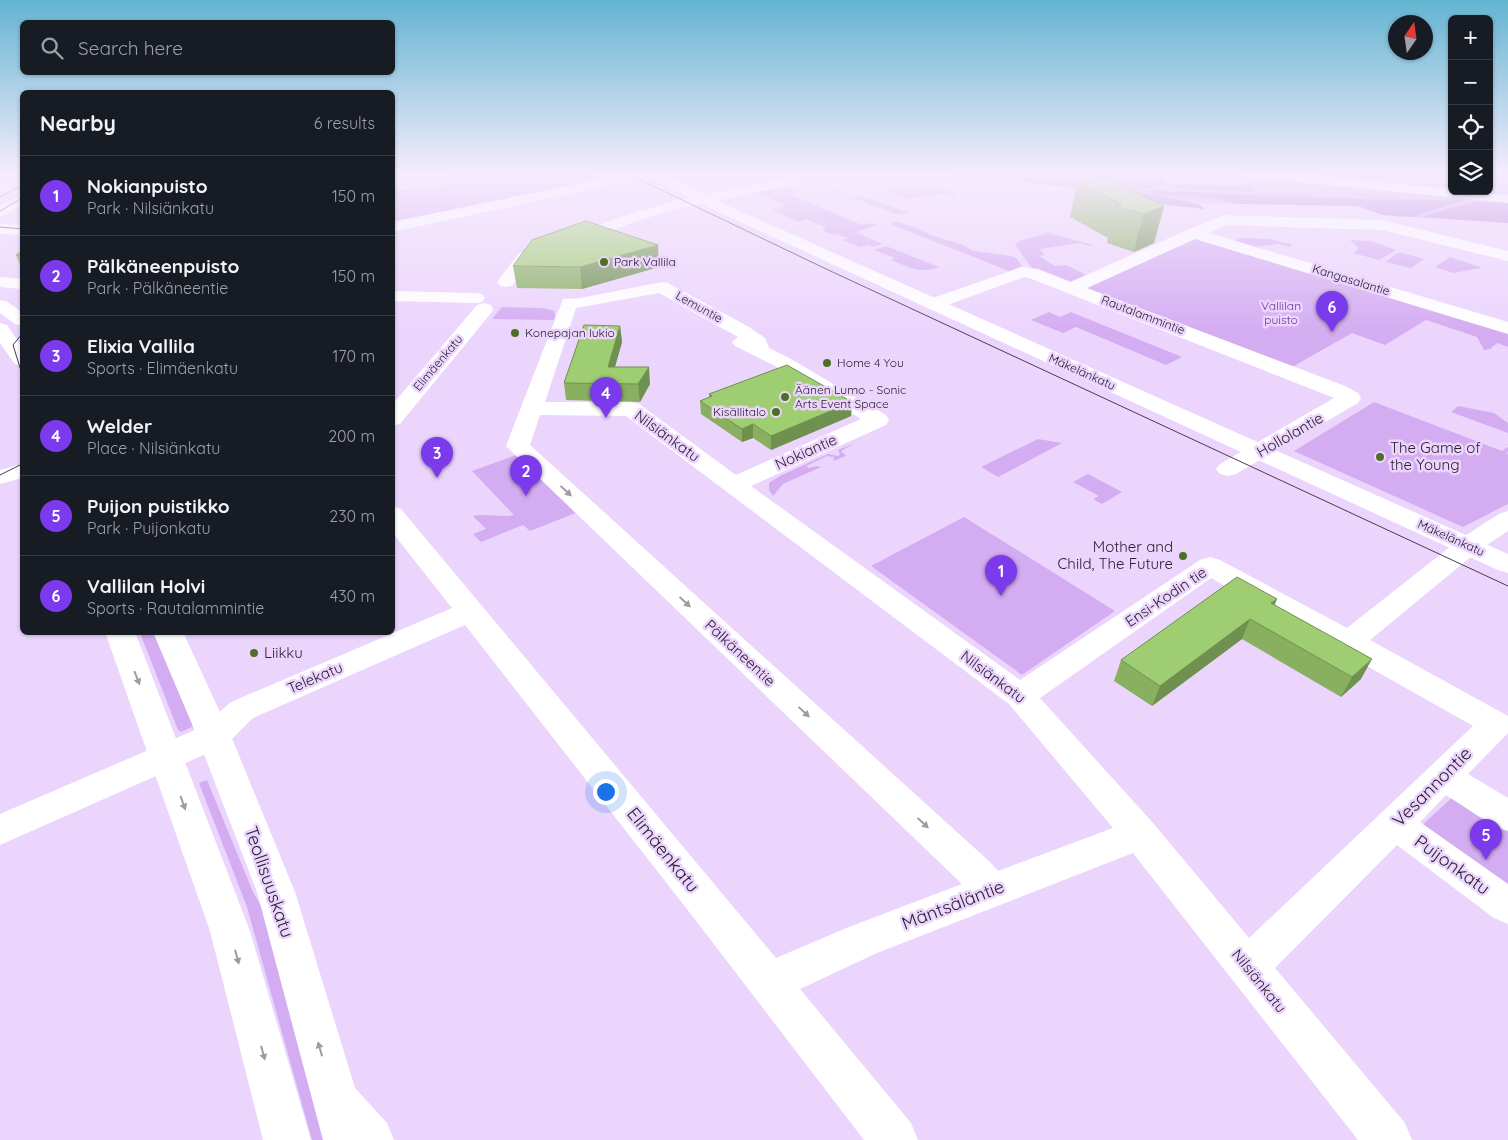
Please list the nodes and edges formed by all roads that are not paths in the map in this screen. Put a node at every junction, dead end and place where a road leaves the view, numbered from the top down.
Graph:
1 (610, 226) edge
2 (763, 226) edge
3 (1209, 226) edge
4 (1387, 226) edge
5 (1, 228) edge
6 (20, 230) edge
7 (1193, 233) junction
8 (1508, 256) edge
9 (0, 282) edge
10 (506, 282) dead end
11 (20, 284) edge
12 (1072, 288) junction
13 (395, 296) edge
14 (569, 303) joint
15 (933, 304) junction
16 (0, 305) edge
17 (1500, 308) dead end
18 (1480, 318) junction
19 (20, 319) edge
20 (1508, 328) edge
21 (9, 331) edge
22 (759, 349) junction
23 (20, 356) edge
24 (1350, 398) joint
25 (532, 408) junction
26 (395, 414) edge
27 (878, 420) joint
28 (1260, 452) junction
29 (1228, 469) dead end
30 (733, 485) junction
31 (395, 518) edge
32 (1508, 519) edge
33 (1468, 545) junction
34 (1508, 564) edge
35 (471, 611) junction
36 (121, 635) edge
37 (169, 635) edge
38 (1349, 642) junction
39 (1020, 696) junction
40 (214, 736) junction
41 (162, 745) junction
42 (1443, 776) junction
43 (1508, 816) edge
44 (1396, 824) junction
45 (0, 830) edge
46 (1140, 834) junction
47 (990, 890) junction
48 (1508, 906) edge
49 (1246, 966) junction
50 (769, 982) junction
51 (334, 1096) junction
52 (287, 1140) edge
53 (347, 1140) edge
54 (370, 1140) edge
55 (894, 1140) edge
56 (1388, 1140) edge

1 - 10 street
2 - 15 street, Mäkelänkatu
3 - 7 street
4 - 8 street
5 - 6 street
7 - 12 street
7 - 18 street, Kangasalantie
9 - 11 street
12 - 15 street, Rautalammintie
12 - 24 street, Rautalammintie
13 - 26 street, Elimäenkatu
14 - 22 street, Lemuntie
14 - 25 street, Pälkäneentie
15 - 28 street, Mäkelänkatu
16 - 19 street
17 - 18 street
18 - 20 street, Kangasalantie
21 - 23 street
22 - 25 street, Lemuntie
22 - 27 street, Lemuntie
24 - 28 street, Hollolantie
25 - 30 street, Nilsiänkatu
25 -> 47 street, Pälkäneentie
27 - 30 street, Nokiantie
28 - 29 street, Hollolantie
28 - 33 street, Mäkelänkatu
30 - 39 street, Nilsiänkatu
31 - 35 street, Elimäenkatu
32 - 33 street
33 - 34 street, Mäkelänkatu
33 - 38 street
35 - 40 street, Telekatu
35 - 50 street, Elimäenkatu
36 -> 41 street
37 - 40 street, Teollisuuskatu
38 - 39 street, Ensi-Kodin tie
38 - 42 street, Vesannontie
39 - 46 street, Nilsiänkatu
40 - 41 street, Telekatu
51 -> 40 street, Teollisuuskatu
41 - 45 street, Telekatu
41 -> 52 street
42 - 43 street
42 - 44 street, Vesannontie
44 - 48 street, Puijonkatu
44 - 49 street, Vesannontie
46 - 47 street, Mäntsäläntie
46 - 49 street, Nilsiänkatu
47 - 50 street, Mäntsäläntie
49 - 56 street, Nilsiänkatu
50 - 55 street, Elimäenkatu
51 - 53 street, Teollisuuskatu
51 - 54 street

